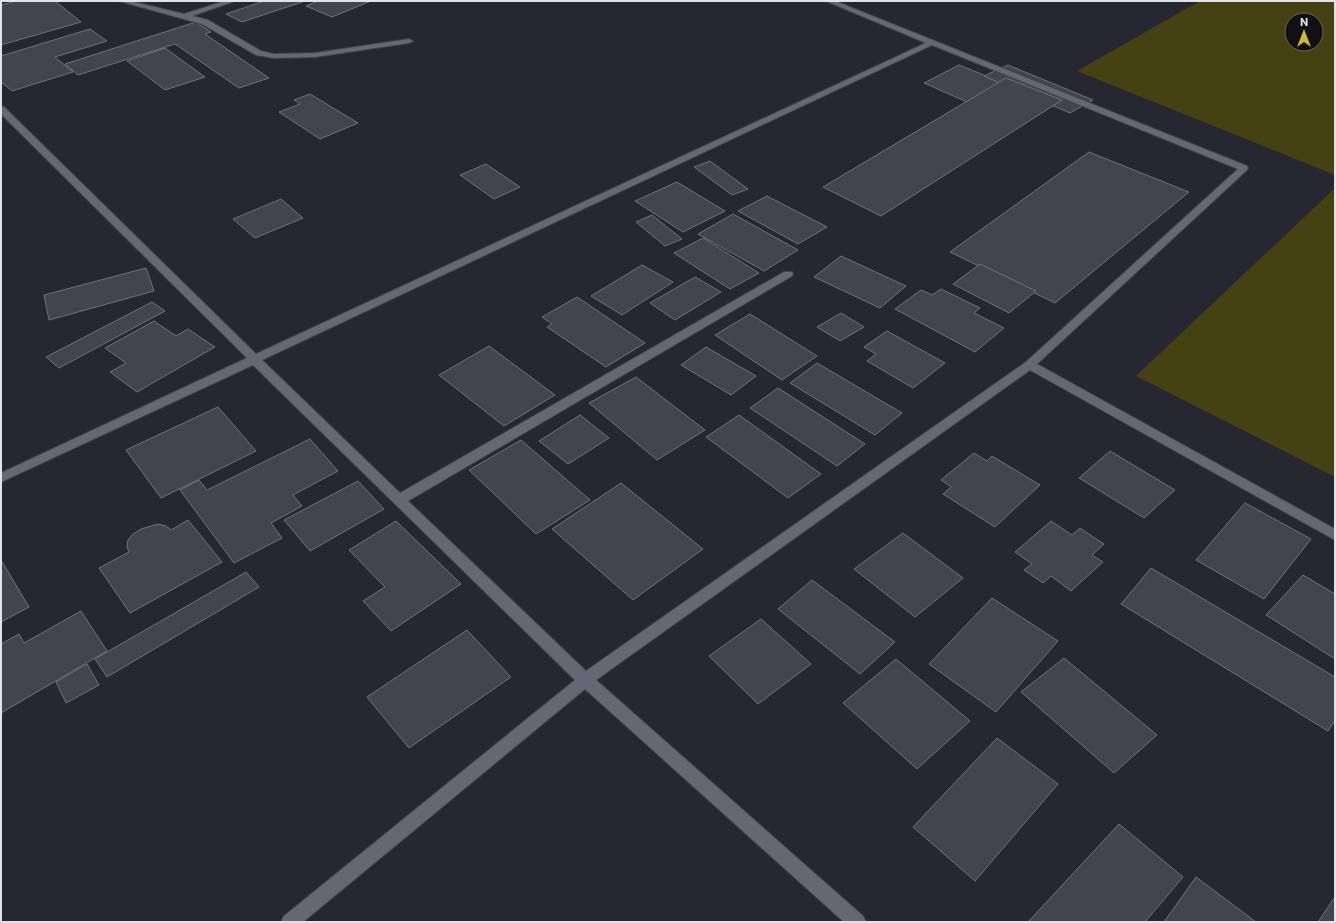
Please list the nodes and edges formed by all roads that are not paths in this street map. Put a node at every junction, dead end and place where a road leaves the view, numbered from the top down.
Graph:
1 (122, 1) edge
2 (232, 1) edge
3 (829, 1) edge
4 (186, 16) junction
5 (408, 42) dead end
6 (933, 42) junction
7 (1, 109) edge
8 (788, 274) dead end
9 (255, 360) junction
10 (1030, 365) junction
11 (1, 478) edge
12 (399, 500) junction
13 (1335, 535) edge
14 (586, 680) junction
15 (290, 922) edge
16 (857, 922) edge

1 - 4 street
2 - 4 street
3 - 6 street
4 - 5 street
6 - 9 street
6 - 10 street
7 - 9 street
8 - 12 street
9 - 11 street
9 - 12 street
10 - 13 street
10 - 14 street
12 - 14 street
14 - 15 street
14 - 16 street

